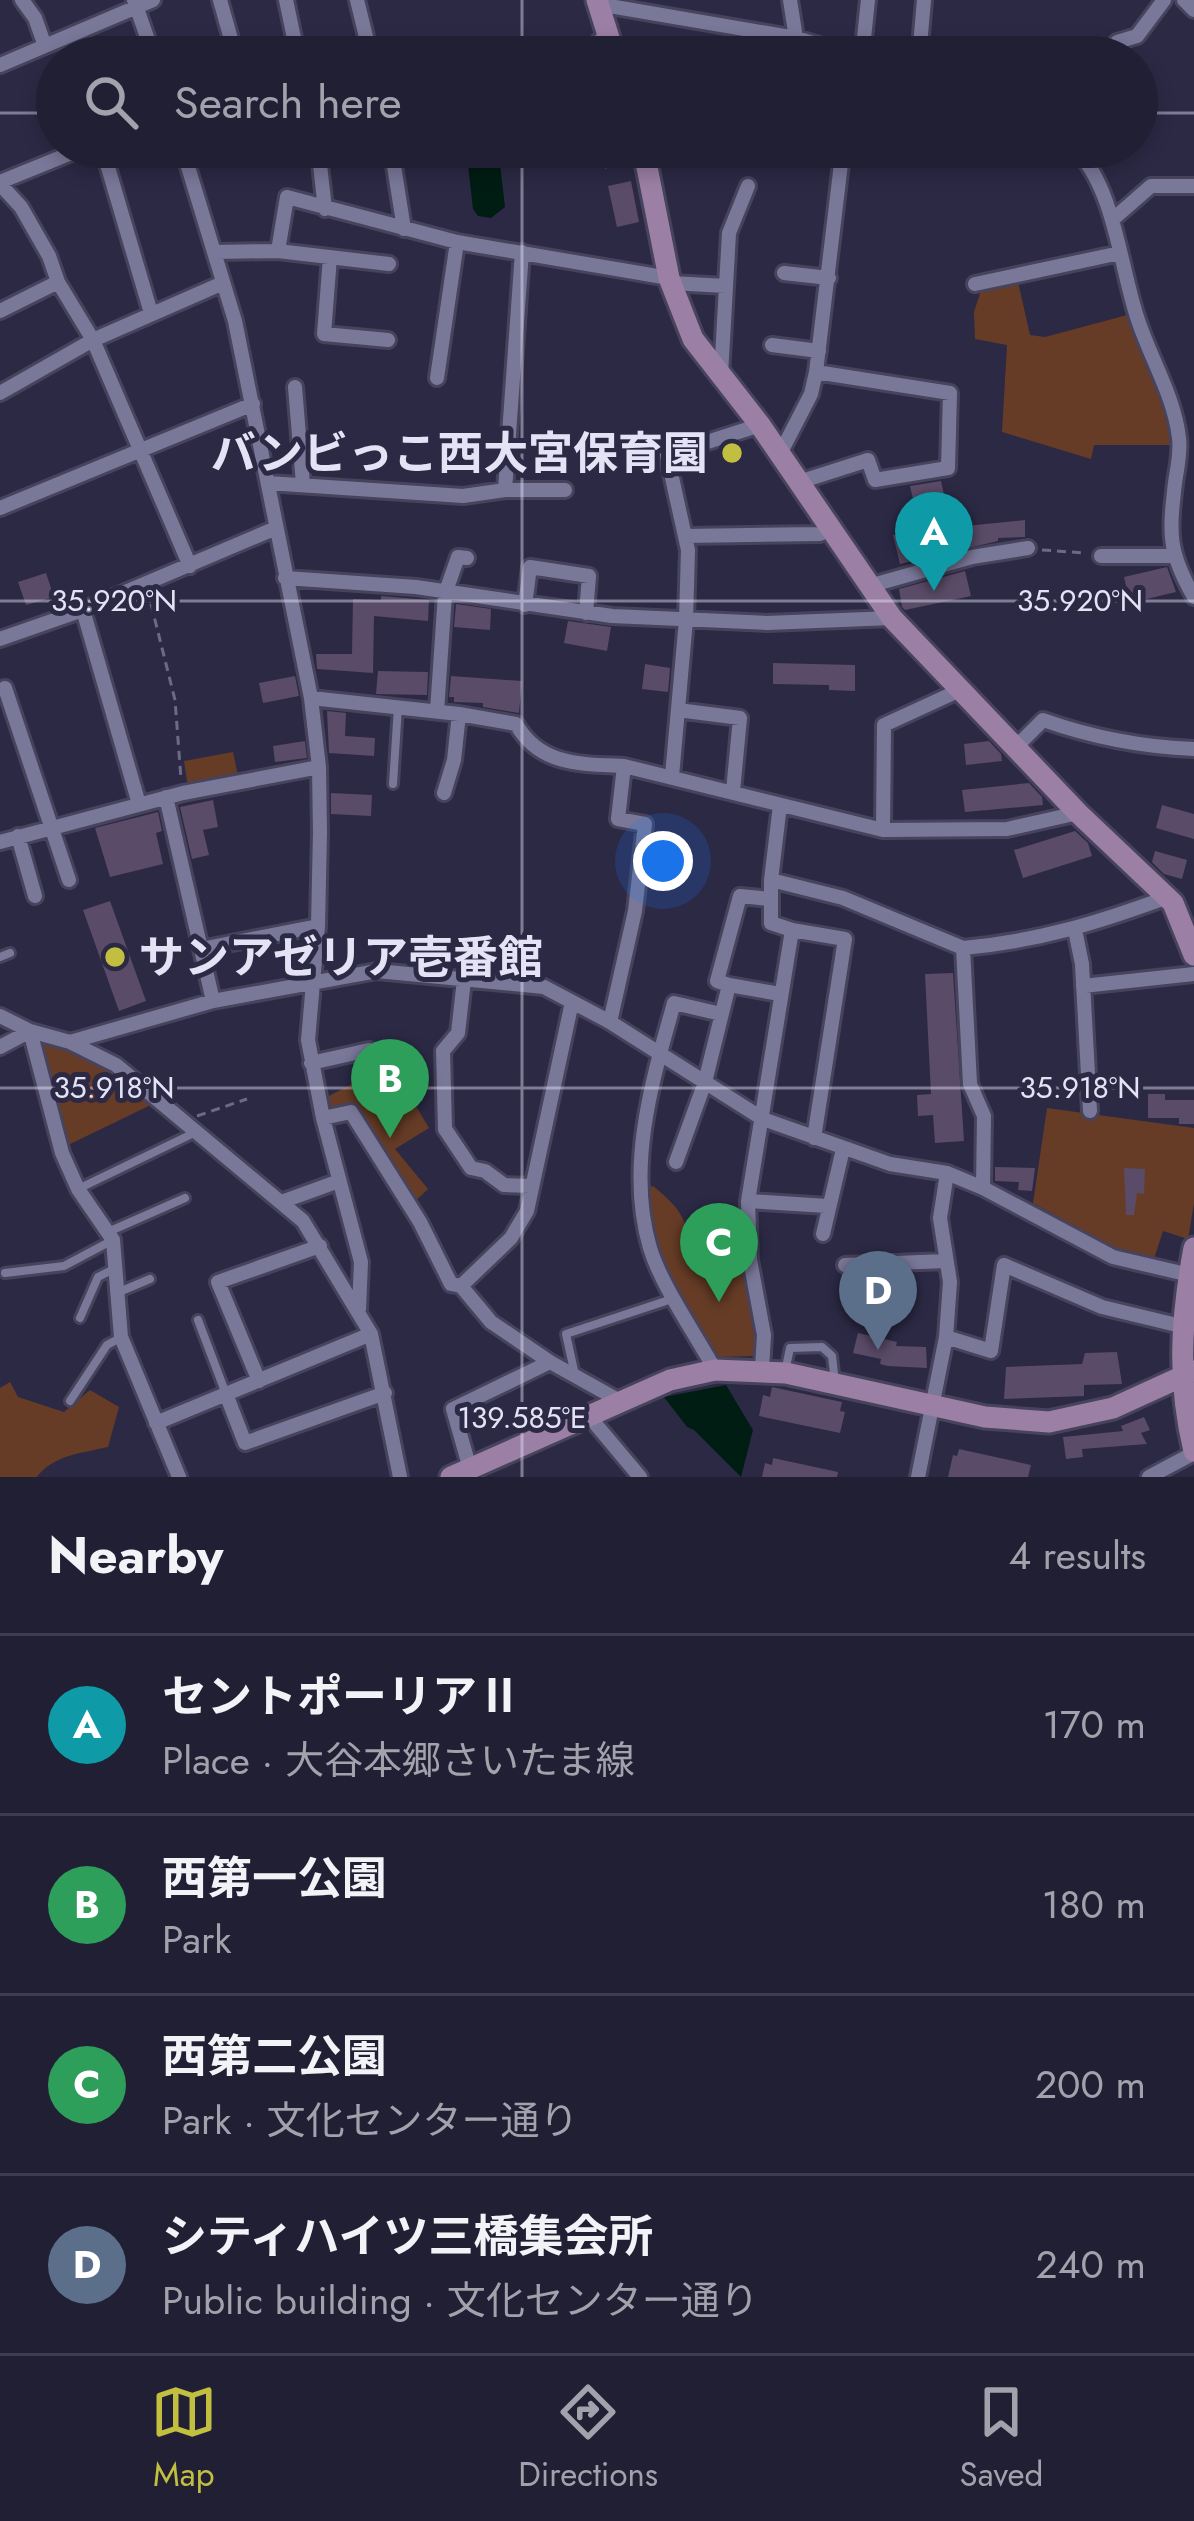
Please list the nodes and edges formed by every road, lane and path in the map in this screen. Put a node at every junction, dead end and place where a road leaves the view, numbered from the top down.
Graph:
1 (22, 0) edge
2 (153, 0) edge
3 (220, 0) edge
4 (286, 0) edge
5 (358, 0) edge
6 (790, 0) edge
7 (868, 0) edge
8 (923, 0) edge
9 (1184, 0) edge
10 (597, 2) edge
11 (135, 3) edge
12 (1155, 3) edge
13 (654, 7) edge
14 (1194, 10) edge
15 (41, 36) edge
16 (69, 36) edge
17 (147, 36) edge
18 (230, 36) edge
19 (294, 36) edge
20 (366, 36) edge
21 (609, 36) edge
22 (786, 36) edge
23 (799, 36) edge
24 (864, 36) edge
25 (920, 36) edge
26 (1137, 36) edge
27 (36, 50) edge
28 (0, 65) edge
29 (36, 168) edge
30 (108, 168) edge
31 (188, 168) edge
32 (320, 168) edge
33 (394, 168) edge
34 (647, 168) edge
35 (841, 168) edge
36 (1091, 168) edge
37 (0, 183) edge
38 (748, 186) dead end
39 (1194, 186) edge
40 (325, 209) junction
41 (1112, 220) junction
42 (404, 229) junction
43 (457, 242) junction
44 (278, 250) junction
45 (214, 252) junction
46 (522, 252) junction
47 (1120, 253) junction
48 (330, 257) junction
49 (389, 264) dead end
50 (784, 273) dead end
51 (829, 278) junction
52 (670, 280) junction
53 (58, 282) junction
54 (223, 283) junction
55 (975, 284) dead end
56 (726, 286) junction
57 (0, 311) edge
58 (151, 314) junction
59 (93, 340) junction
60 (388, 340) dead end
61 (772, 345) dead end
62 (819, 351) junction
63 (817, 372) junction
64 (721, 375) junction
65 (436, 377) dead end
66 (295, 387) dead end
67 (0, 393) edge
68 (253, 404) junction
69 (760, 425) junction
70 (142, 450) junction
71 (780, 454) junction
72 (799, 482) junction
73 (268, 483) junction
74 (303, 484) junction
75 (505, 490) junction
76 (565, 490) dead end
77 (0, 508) edge
78 (276, 528) junction
79 (831, 530) junction
80 (685, 536) junction
81 (1028, 548) joint
82 (1101, 556) joint
83 (1173, 556) junction
84 (467, 558) dead end
85 (190, 566) junction
86 (285, 578) junction
87 (869, 586) junction
88 (446, 594) junction
89 (1194, 597) edge
90 (151, 604) dead end
91 (525, 605) junction
92 (83, 610) junction
93 (586, 613) junction
94 (892, 618) junction
95 (686, 620) junction
96 (0, 639) edge
97 (4, 688) dead end
98 (958, 691) junction
99 (311, 698) junction
100 (398, 706) junction
101 (678, 710) junction
102 (437, 711) junction
103 (460, 714) junction
104 (1015, 748) junction
105 (1194, 748) edge
106 (624, 766) junction
107 (320, 767) junction
108 (672, 776) junction
109 (393, 784) dead end
110 (733, 791) junction
111 (183, 793) junction
112 (444, 793) dead end
113 (166, 797) junction
114 (139, 804) junction
115 (780, 805) junction
116 (1078, 812) junction
117 (51, 826) junction
118 (884, 830) junction
119 (18, 836) junction
120 (0, 842) edge
121 (69, 880) dead end
122 (771, 880) junction
123 (35, 896) dead end
124 (1168, 897) junction
125 (770, 899) junction
126 (318, 926) junction
127 (792, 930) junction
128 (1075, 930) junction
129 (964, 948) junction
130 (201, 949) junction
131 (1194, 955) edge
132 (1194, 974) edge
133 (464, 980) junction
134 (313, 981) junction
135 (729, 985) junction
136 (1083, 986) junction
137 (780, 994) junction
138 (213, 1001) junction
139 (572, 1002) junction
140 (721, 1014) junction
141 (0, 1016) edge
142 (610, 1022) junction
143 (30, 1031) junction
144 (70, 1042) junction
145 (0, 1047) edge
146 (659, 1056) junction
147 (311, 1063) junction
148 (375, 1066) dead end
149 (705, 1082) junction
150 (247, 1100) dead end
151 (1090, 1111) dead end
152 (323, 1118) junction
153 (764, 1119) junction
154 (185, 1120) junction
155 (198, 1131) junction
156 (814, 1138) junction
157 (843, 1149) junction
158 (676, 1162) dead end
159 (947, 1173) junction
160 (339, 1181) junction
161 (532, 1186) junction
162 (983, 1188) junction
163 (78, 1189) junction
164 (185, 1198) dead end
165 (284, 1201) junction
166 (748, 1201) junction
167 (827, 1206) junction
168 (823, 1234) dead end
169 (110, 1236) junction
170 (320, 1246) junction
171 (1194, 1248) edge
172 (946, 1261) junction
173 (845, 1264) dead end
174 (117, 1268) junction
175 (5, 1273) dead end
176 (1191, 1276) edge
177 (150, 1279) dead end
178 (461, 1286) junction
179 (117, 1292) junction
180 (676, 1298) junction
181 (358, 1309) junction
182 (80, 1318) dead end
183 (198, 1320) dead end
184 (1181, 1326) junction
185 (371, 1334) junction
186 (946, 1336) junction
187 (121, 1337) junction
188 (550, 1362) junction
189 (762, 1369) junction
190 (715, 1370) junction
191 (786, 1373) junction
192 (1188, 1374) edge
193 (575, 1376) junction
194 (260, 1381) junction
195 (835, 1383) junction
196 (385, 1393) junction
197 (226, 1394) junction
198 (70, 1401) dead end
199 (620, 1401) junction
200 (934, 1405) junction
201 (589, 1414) junction
202 (156, 1423) junction
203 (1194, 1452) edge
204 (461, 1473) edge
205 (179, 1477) edge
206 (400, 1477) edge
207 (640, 1477) edge
208 (918, 1477) edge
209 (1149, 1477) edge

1 - 15 street
2 - 11 street
3 - 18 street
4 - 19 street
5 - 20 street
6 - 23 street
7 - 24 street
8 - 25 street
9 - 14 street
10 - 13 street
10 - 21 main road
11 - 16 street
11 - 17 street
12 - 26 street
13 - 22 street
27 - 28 street
29 - 37 street
30 - 58 street
31 - 45 street
32 - 40 street
33 - 42 street
34 - 52 main road
35 - 51 street
36 - 41 street
37 - 53 street
38 - 56 street
39 - 41 street
40 - 42 street
40 - 44 street
41 - 47 street
42 - 43 street
43 - 46 street
43 - 65 street
44 - 45 street
44 - 48 street
45 - 54 street
46 - 52 street
46 - 75 street
47 - 55 street
47 - 83 street
48 - 49 street
48 - 60 street
50 - 51 street
51 - 62 street
52 - 56 street
52 - 64 main road
53 - 57 street
53 - 59 street
54 - 58 street
54 - 68 street
56 - 64 street
58 - 59 street
59 - 67 street
59 - 70 street
61 - 62 street
62 - 63 street
63 - 71 street
63 - 72 street
64 - 69 main road
66 - 74 street
68 - 70 street
68 - 73 street
69 - 71 main road
69 - 80 street
70 - 77 street
70 - 85 street
71 - 72 main road
72 - 79 main road
73 - 74 street
73 - 78 street
74 - 75 street
75 - 76 street
78 - 85 street
78 - 86 street
79 - 80 street
79 - 87 main road
80 - 95 street
81 - 82 path
81 - 87 street
82 - 83 street
83 - 89 street
84 - 88 street
85 - 92 street
86 - 88 street
86 - 99 street
87 - 94 main road
88 - 91 street
88 - 102 street
90 - 111 path
91 - 93 street
91 - 93 street
92 - 96 street
92 - 114 street
93 - 95 street
94 - 95 street
94 - 98 main road
95 - 101 street
97 - 117 street
98 - 104 main road
98 - 118 street
99 - 100 street
99 - 107 street
100 - 102 street
100 - 109 lane
101 - 108 street
101 - 110 street
102 - 103 street
103 - 106 street
103 - 112 street
104 - 105 street
104 - 116 main road
106 - 108 street
106 - 142 street
107 - 111 street
107 - 126 street
108 - 110 street
110 - 115 street
111 - 113 street
113 - 114 street
113 - 130 street
114 - 117 street
115 - 118 street
115 - 122 street
116 - 118 street
116 - 124 main road
117 - 119 street
117 - 121 street
119 - 120 street
119 - 123 street
122 - 125 street
122 - 129 street
124 - 128 street
124 - 131 main road
125 - 127 street
125 - 135 street
126 - 130 street
126 - 134 street
127 - 137 street
127 - 156 street
128 - 129 street
128 - 136 street
129 - 162 street
130 - 138 street
132 - 136 street
133 - 134 street
133 - 139 street
133 - 161 street
134 - 138 street
134 - 147 street
135 - 137 street
135 - 140 street
136 - 151 street
137 - 153 street
138 - 144 street
139 - 142 street
139 - 161 street
140 - 146 street
140 - 149 street
141 - 143 street
142 - 146 street
143 - 144 street
143 - 145 street
143 - 163 street
144 - 154 street
146 - 149 street
146 - 180 street
147 - 148 street
147 - 152 street
149 - 153 street
149 - 158 street
150 - 154 path
152 - 160 street
152 - 178 street
153 - 156 street
153 - 166 street
154 - 155 street
155 - 163 lane
155 - 165 street
156 - 157 street
157 - 159 street
157 - 167 street
159 - 162 street
159 - 172 street
160 - 165 street
160 - 181 street
161 - 178 street
162 - 176 street
163 - 169 street
164 - 169 lane
165 - 170 street
166 - 167 street
166 - 189 street
167 - 168 street
169 - 174 street
169 - 175 lane
170 - 181 street
170 - 194 street
171 - 176 main road
172 - 173 street
172 - 186 street
174 - 179 street
174 - 182 lane
176 - 184 main road
177 - 179 lane
178 - 188 street
179 - 187 street
180 - 190 street
180 - 193 lane
181 - 185 street
183 - 197 lane
184 - 186 street
184 - 192 main road
185 - 194 street
185 - 196 street
186 - 200 street
187 - 198 lane
187 - 202 street
188 - 193 street
188 - 204 street
189 - 190 main road
189 - 191 main road
190 - 199 main road
191 - 195 main road
191 - 195 lane
192 - 200 main road
192 - 203 main road
193 - 199 street
194 - 197 street
195 - 200 main road
196 - 197 street
196 - 206 street
197 - 202 street
199 - 201 main road
200 - 208 street
201 - 204 main road
201 - 207 street
202 - 205 street
203 - 209 street

